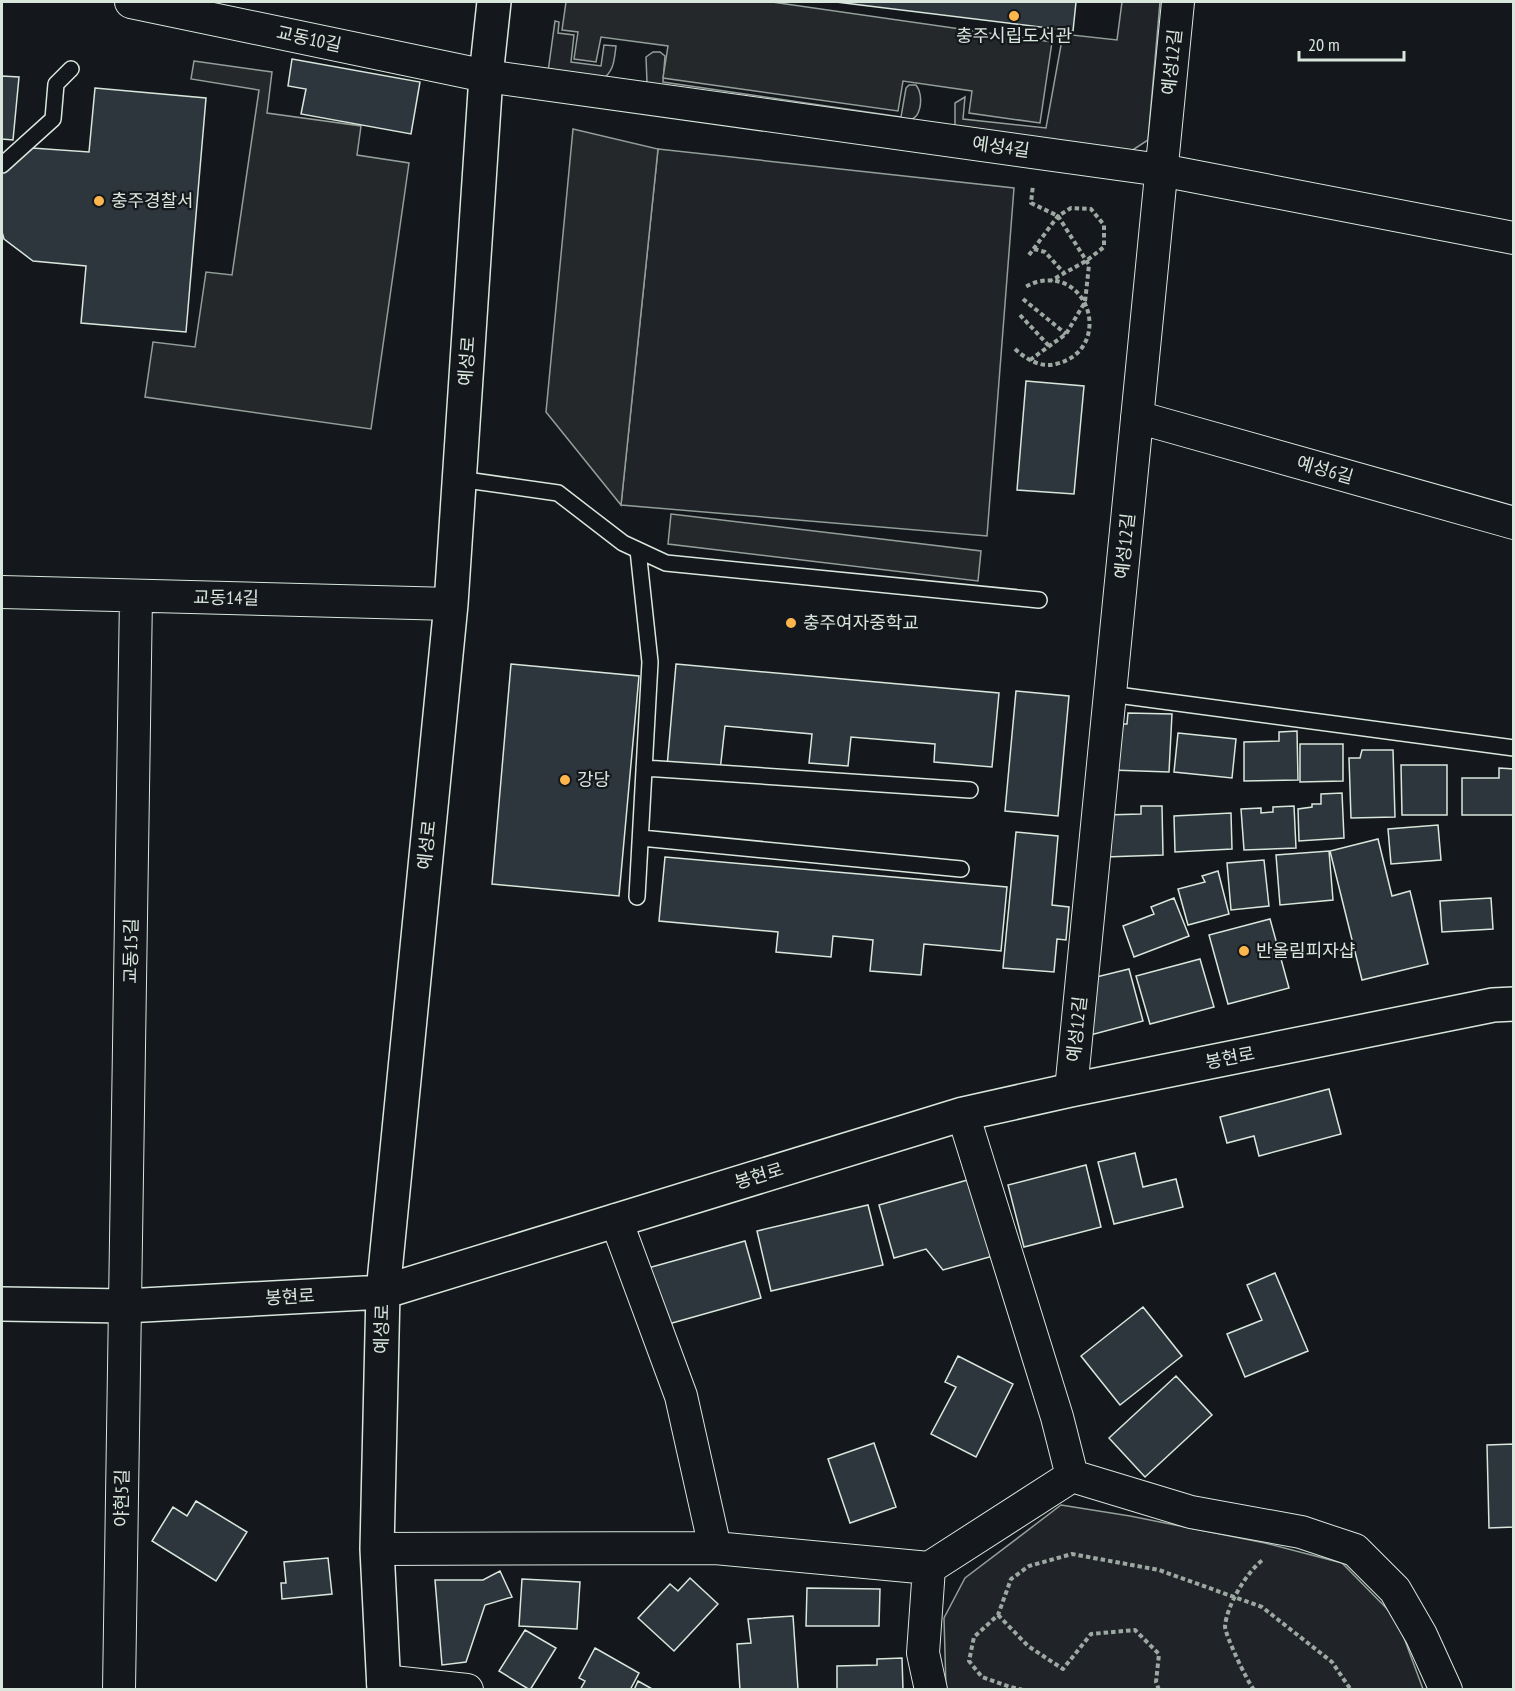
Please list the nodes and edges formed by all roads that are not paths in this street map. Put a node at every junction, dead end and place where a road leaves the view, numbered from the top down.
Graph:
1 (131, 2) edge
2 (494, 2) edge
3 (1178, 2) edge
4 (71, 69) dead end
5 (486, 76) junction
6 (2, 165) edge
7 (1161, 170) junction
8 (1514, 238) edge
9 (1137, 417) junction
10 (459, 479) junction
11 (1514, 523) edge
12 (638, 550) junction
13 (2, 592) edge
14 (136, 596) junction
15 (1039, 600) dead end
16 (451, 604) junction
17 (1110, 694) junction
18 (1514, 748) edge
19 (644, 768) junction
20 (970, 790) dead end
21 (641, 838) junction
22 (961, 869) dead end
23 (637, 897) dead end
24 (1514, 1004) edge
25 (1071, 1090) junction
26 (963, 1114) junction
27 (616, 1220) junction
28 (383, 1292) junction
29 (2, 1304) edge
30 (125, 1306) junction
31 (1072, 1476) junction
32 (715, 1548) junction
33 (377, 1549) junction
34 (929, 1568) junction
35 (384, 1685) edge
36 (120, 1689) edge
37 (467, 1689) edge
38 (931, 1689) edge
39 (1446, 1689) edge

1 - 5 street, 교동10길
2 - 5 street, 예성로
3 - 7 street, 예성12길
4 - 6 lane
5 - 7 street, 예성4길
5 - 10 street, 예성로
7 - 8 street, 예성4길
7 - 9 street, 예성12길
9 - 11 street, 예성6길
9 - 17 street, 예성12길
10 - 12 lane
10 - 16 street, 예성로
12 - 15 lane
12 - 19 lane
13 - 14 street, 교동14길
14 - 16 street, 교동14길
14 - 30 street, 교동15길
16 - 28 street, 예성로
17 - 18 lane
17 - 25 street, 예성12길
19 - 20 lane
19 - 21 lane
21 - 22 lane
21 - 23 lane
24 - 25 street, 봉현로
25 - 26 street, 봉현로
26 - 27 street, 봉현로
26 - 31 street
27 - 28 street, 봉현로
27 - 32 street
28 - 30 street, 봉현로
28 - 33 street, 예성로
29 - 30 street, 봉현로
30 - 36 street, 야현5길
31 - 34 street
31 - 39 street
32 - 33 street
32 - 34 street
33 - 35 street, 예성로
34 - 38 street
35 - 37 street

